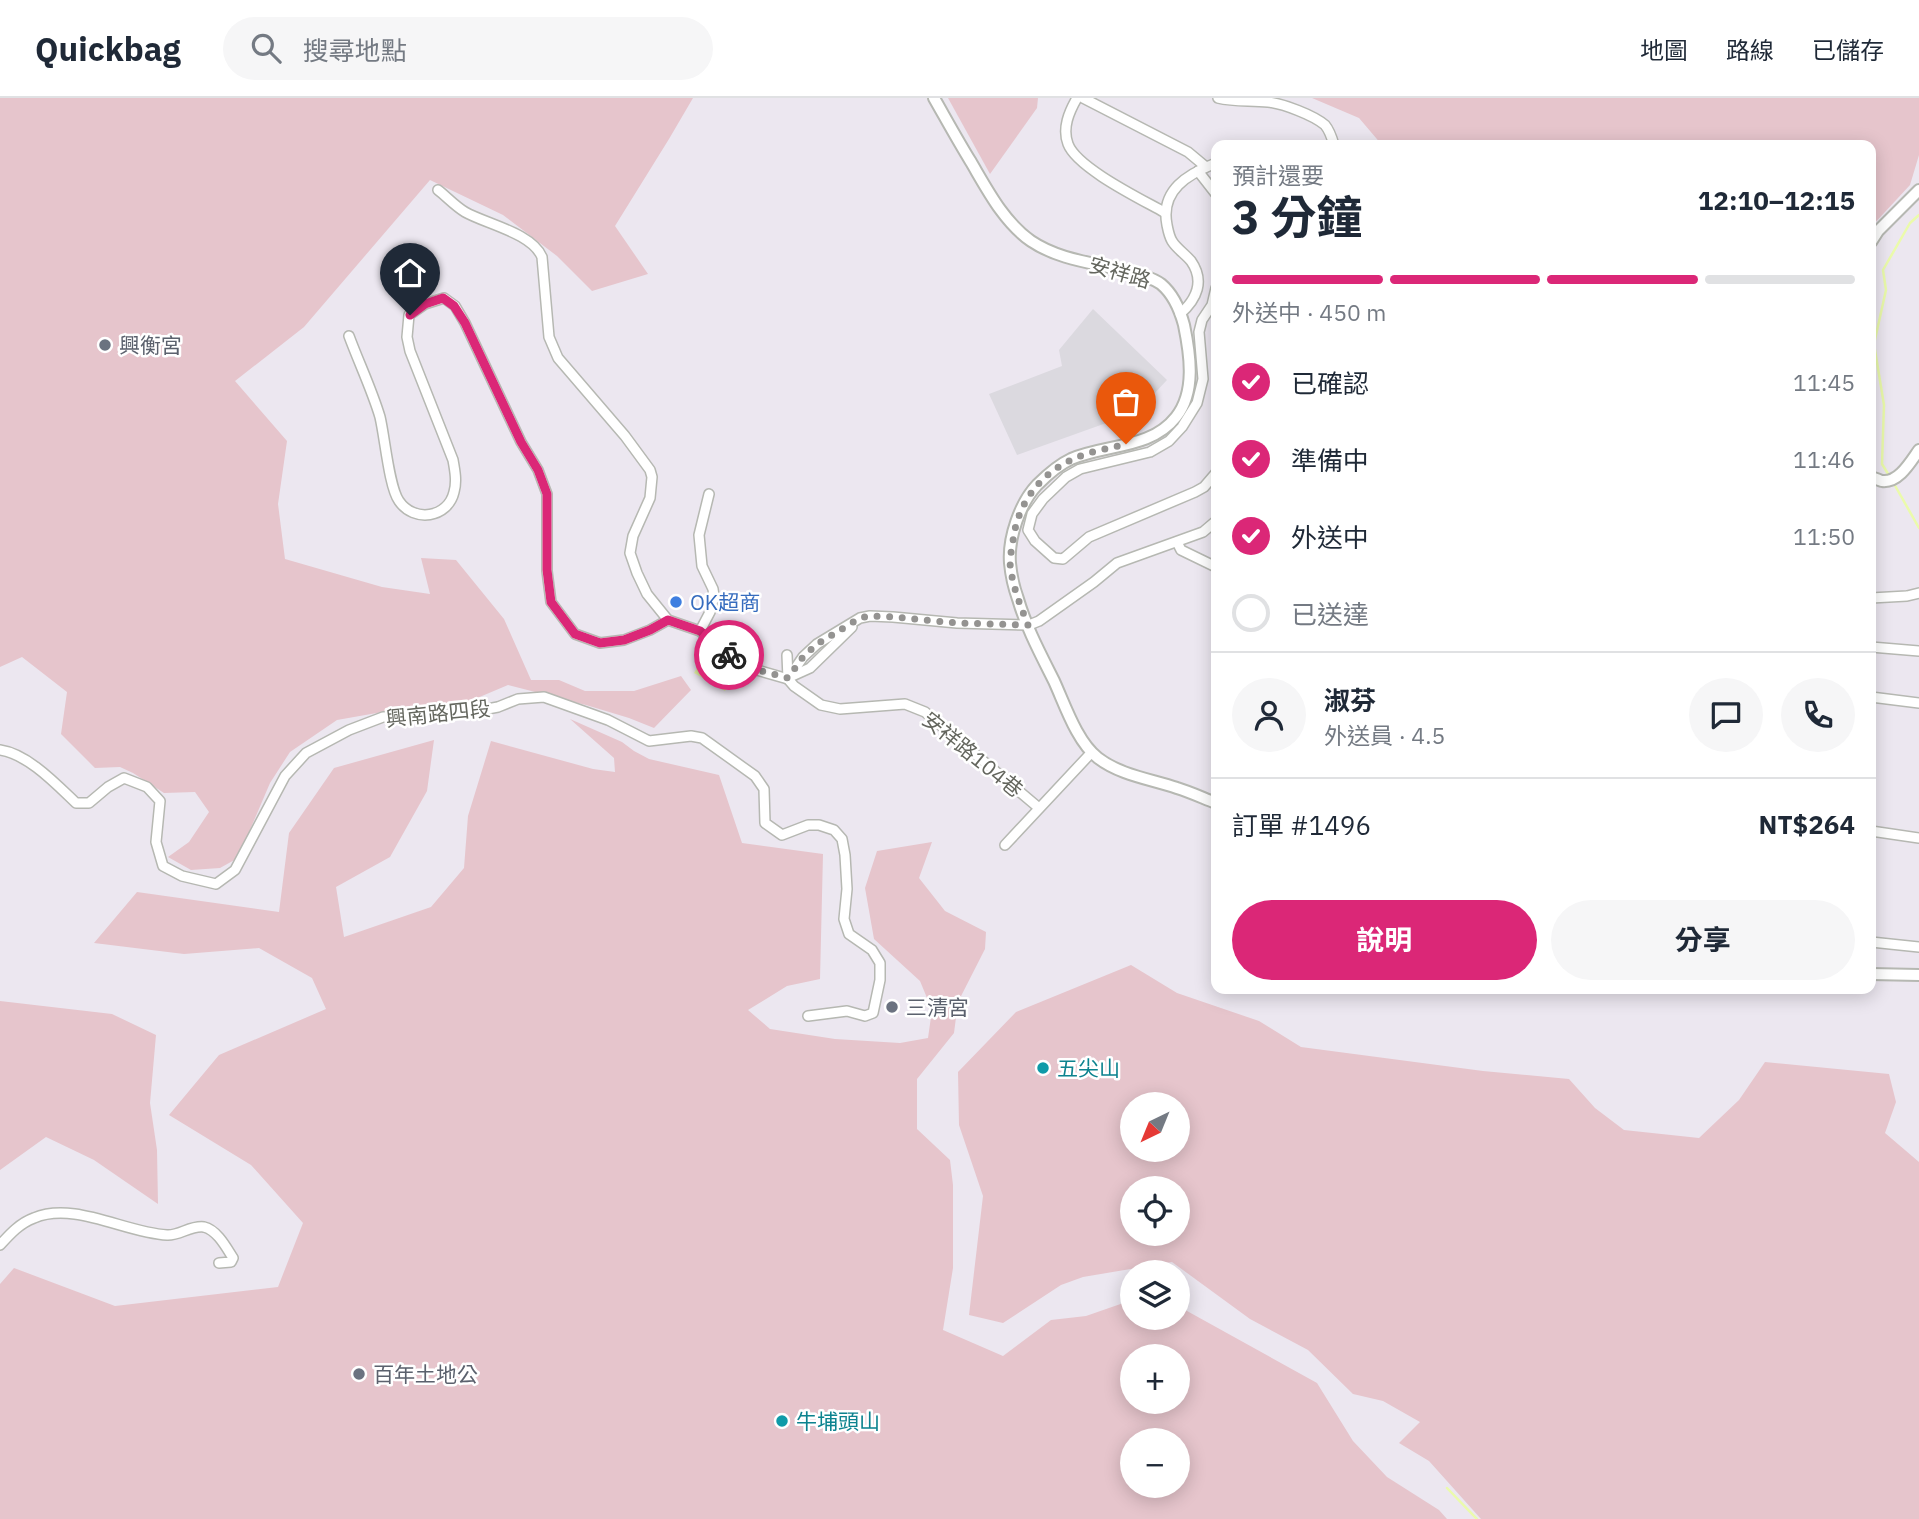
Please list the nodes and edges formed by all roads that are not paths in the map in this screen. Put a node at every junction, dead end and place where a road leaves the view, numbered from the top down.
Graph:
1 (934, 98) edge
2 (1077, 98) edge
3 (1083, 98) edge
4 (1218, 98) edge
5 (1333, 140) edge
6 (1211, 165) edge
7 (1202, 169) junction
8 (1211, 185) edge
9 (438, 190) dead end
10 (1919, 190) edge
11 (1164, 212) junction
12 (1876, 234) edge
13 (1211, 306) edge
14 (1180, 314) junction
15 (349, 337) dead end
16 (1919, 450) edge
17 (1211, 479) edge
18 (1876, 479) edge
19 (709, 494) dead end
20 (1211, 526) edge
21 (1177, 541) junction
22 (1211, 565) edge
23 (1919, 593) edge
24 (1876, 598) edge
25 (668, 620) junction
26 (1028, 625) junction
27 (700, 631) junction
28 (1876, 647) edge
29 (1919, 651) edge
30 (787, 655) dead end
31 (788, 678) junction
32 (1876, 698) edge
33 (1919, 703) edge
34 (0, 750) edge
35 (1091, 752) junction
36 (1211, 801) edge
37 (1039, 808) junction
38 (1876, 832) edge
39 (1919, 838) edge
40 (1005, 845) dead end
41 (1876, 943) edge
42 (1919, 947) edge
43 (1876, 974) edge
44 (1919, 975) edge
45 (807, 1016) dead end
46 (0, 1245) edge
47 (219, 1263) dead end

1 - 14 street, 安祥路
2 - 11 street
3 - 7 street
4 - 5 street
6 - 7 street
7 - 8 street
7 - 11 street
9 - 25 street
10 - 12 street
11 - 14 street
13 - 17 street
14 - 26 street, 安祥路
15 - 25 street
16 - 18 street
19 - 27 street
20 - 21 street
21 - 22 street
21 - 26 street
23 - 24 street
25 - 27 street
26 - 31 street
26 - 35 street, 安祥路
27 - 31 street
28 - 29 street
30 - 31 street
31 - 37 street, 安祥路104巷
32 - 33 street
34 - 45 street, 興南路四段
35 - 36 street, 安祥路
35 - 37 street, 安祥路104巷
37 - 40 street, 安祥路104巷
38 - 39 street
41 - 42 street
43 - 44 street
46 - 47 street

